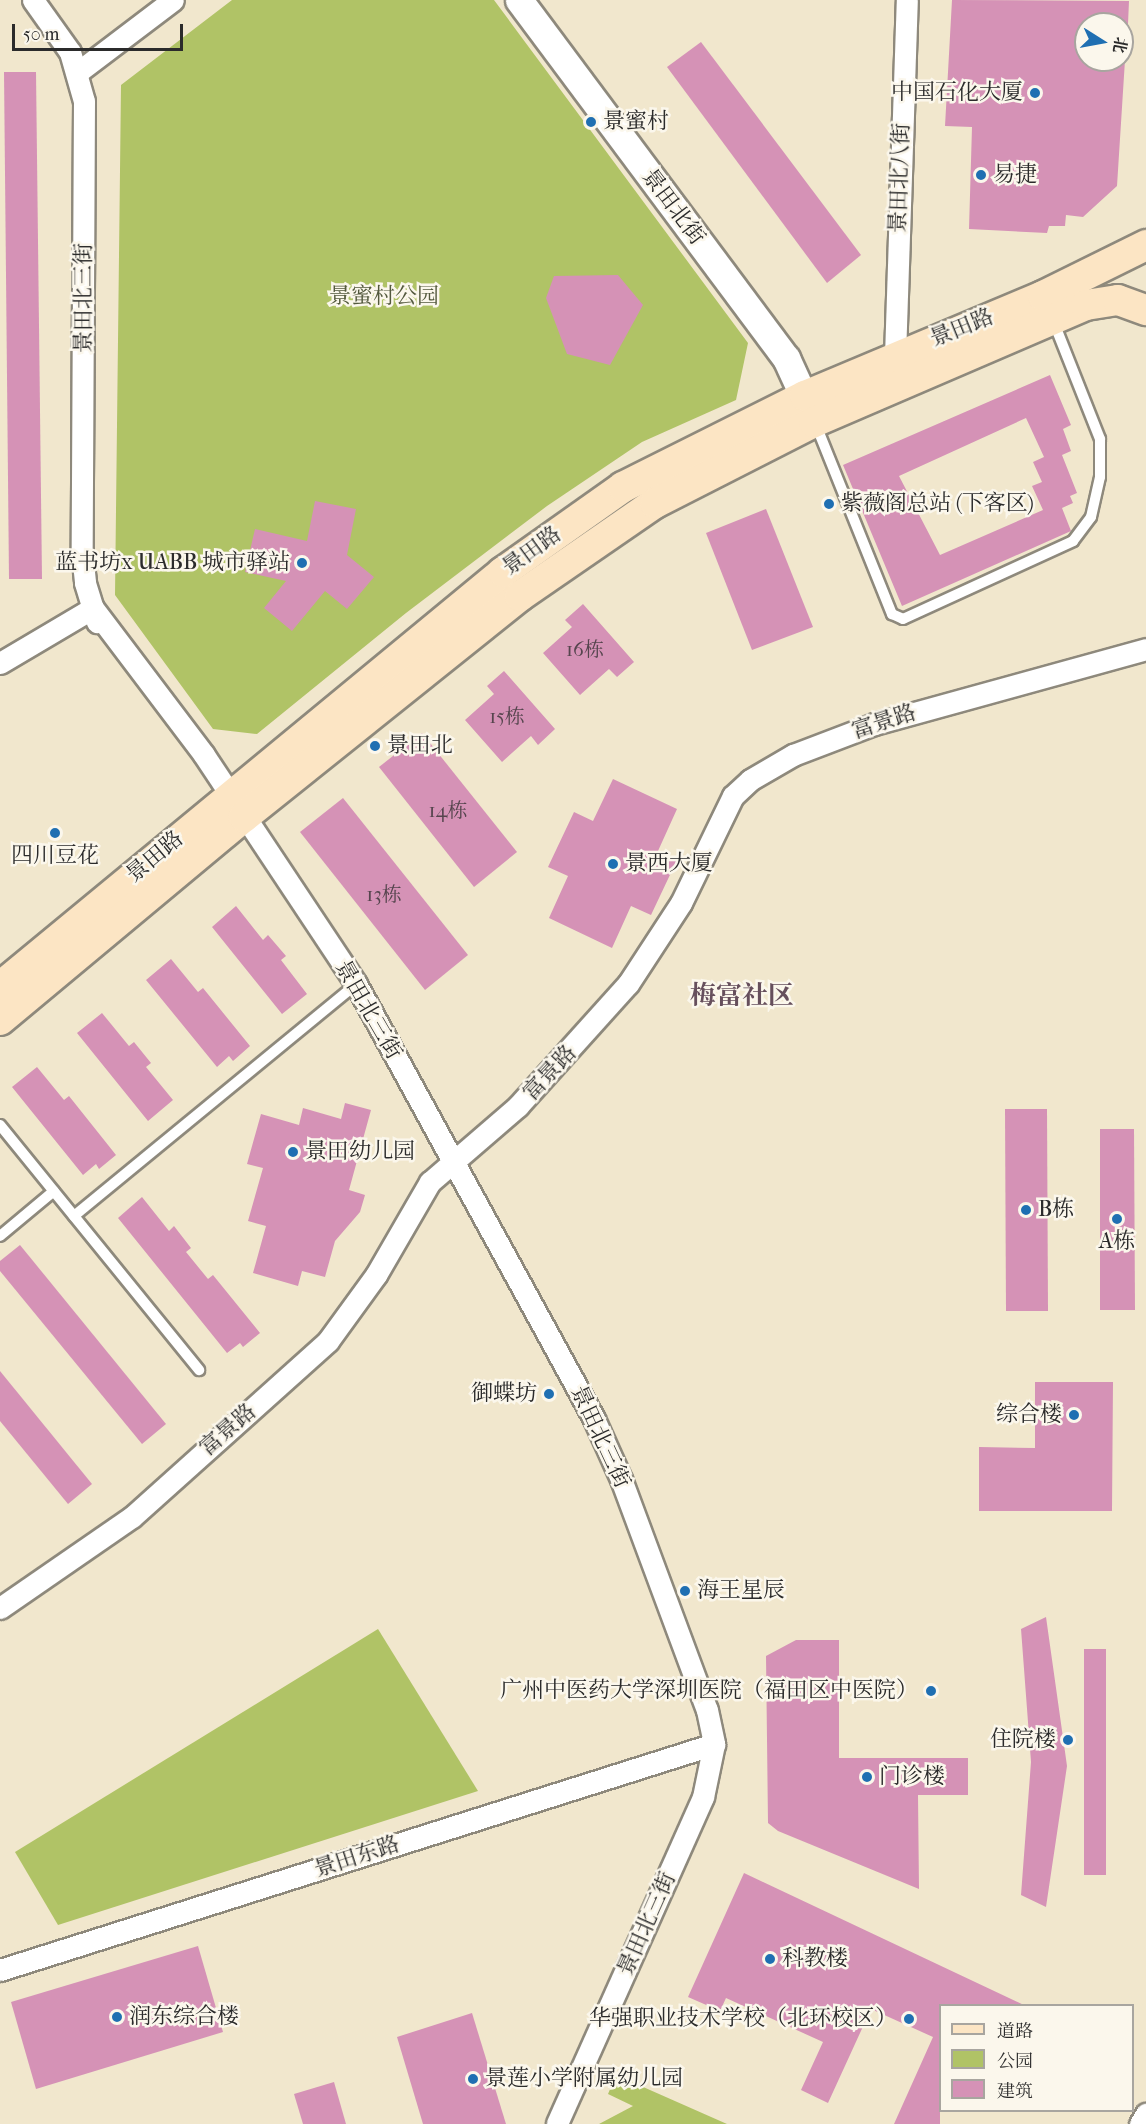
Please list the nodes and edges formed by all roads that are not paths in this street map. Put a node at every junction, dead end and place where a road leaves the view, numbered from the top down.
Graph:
1 (33, 0) edge
2 (173, 0) edge
3 (519, 0) edge
4 (907, 0) edge
5 (78, 72) junction
6 (1146, 245) edge
7 (1047, 307) junction
8 (1146, 310) edge
9 (895, 356) junction
10 (810, 409) junction
11 (93, 608) junction
12 (1146, 649) edge
13 (0, 663) edge
14 (236, 806) junction
15 (356, 984) junction
16 (0, 987) edge
17 (0, 1020) edge
18 (0, 1125) edge
19 (453, 1161) junction
20 (54, 1191) junction
21 (74, 1216) junction
22 (0, 1236) edge
23 (200, 1370) dead end
24 (0, 1608) edge
25 (714, 1744) junction
26 (0, 1970) edge
27 (1146, 2114) edge
28 (556, 2124) edge
29 (1140, 2124) edge

1 - 5 street, 景田北三街
2 - 5 street
3 - 10 street, 景田北街
4 - 9 street, 景田北八街
5 - 11 street, 景田北三街
6 - 7 main road, 景田路
7 - 8 main road, 景田路
7 - 9 main road, 景田路
7 - 10 main road, 景田路
7 - 10 lane
9 - 10 main road, 景田路
10 - 14 main road, 景田路
11 - 13 street
11 - 14 street, 景田北三街
12 - 19 street, 富景路
14 - 15 street, 景田北三街
14 - 16 main road, 景田路
14 - 17 main road, 景田路
15 - 19 street, 景田北三街
15 - 21 lane
18 - 20 lane
19 - 24 street, 富景路
19 - 25 street, 景田北三街
20 - 21 lane
20 - 22 lane
21 - 23 lane
25 - 26 street, 景田东路
25 - 28 street, 景田北三街
27 - 29 street

